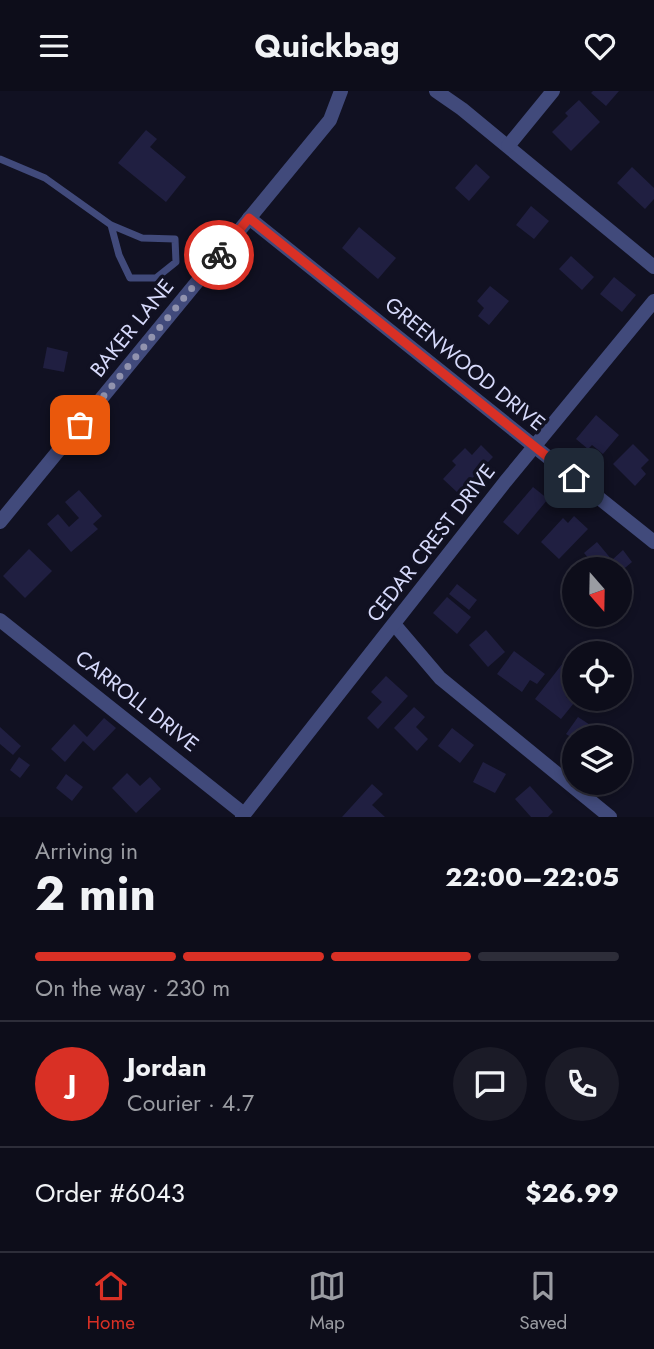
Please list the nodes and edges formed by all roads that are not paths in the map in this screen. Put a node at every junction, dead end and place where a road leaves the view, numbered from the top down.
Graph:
1 (341, 91) edge
2 (436, 91) edge
3 (553, 91) edge
4 (508, 146) junction
5 (0, 159) edge
6 (249, 218) junction
7 (111, 225) junction
8 (654, 267) edge
9 (654, 301) edge
10 (534, 447) junction
11 (0, 522) edge
12 (654, 542) edge
13 (0, 620) edge
14 (394, 624) junction
15 (243, 815) edge
16 (610, 817) edge

1 - 6 street, BAKER LANE
2 - 4 street
3 - 4 street
4 - 8 street
5 - 7 lane
6 - 10 street, GREENWOOD DRIVE
6 - 11 street, BAKER LANE
7 - 7 lane
9 - 10 street, CEDAR CREST DRIVE
10 - 12 street, GREENWOOD DRIVE
10 - 14 street, CEDAR CREST DRIVE
13 - 15 street, CARROLL DRIVE
14 - 15 street, CEDAR CREST DRIVE
14 - 16 street

